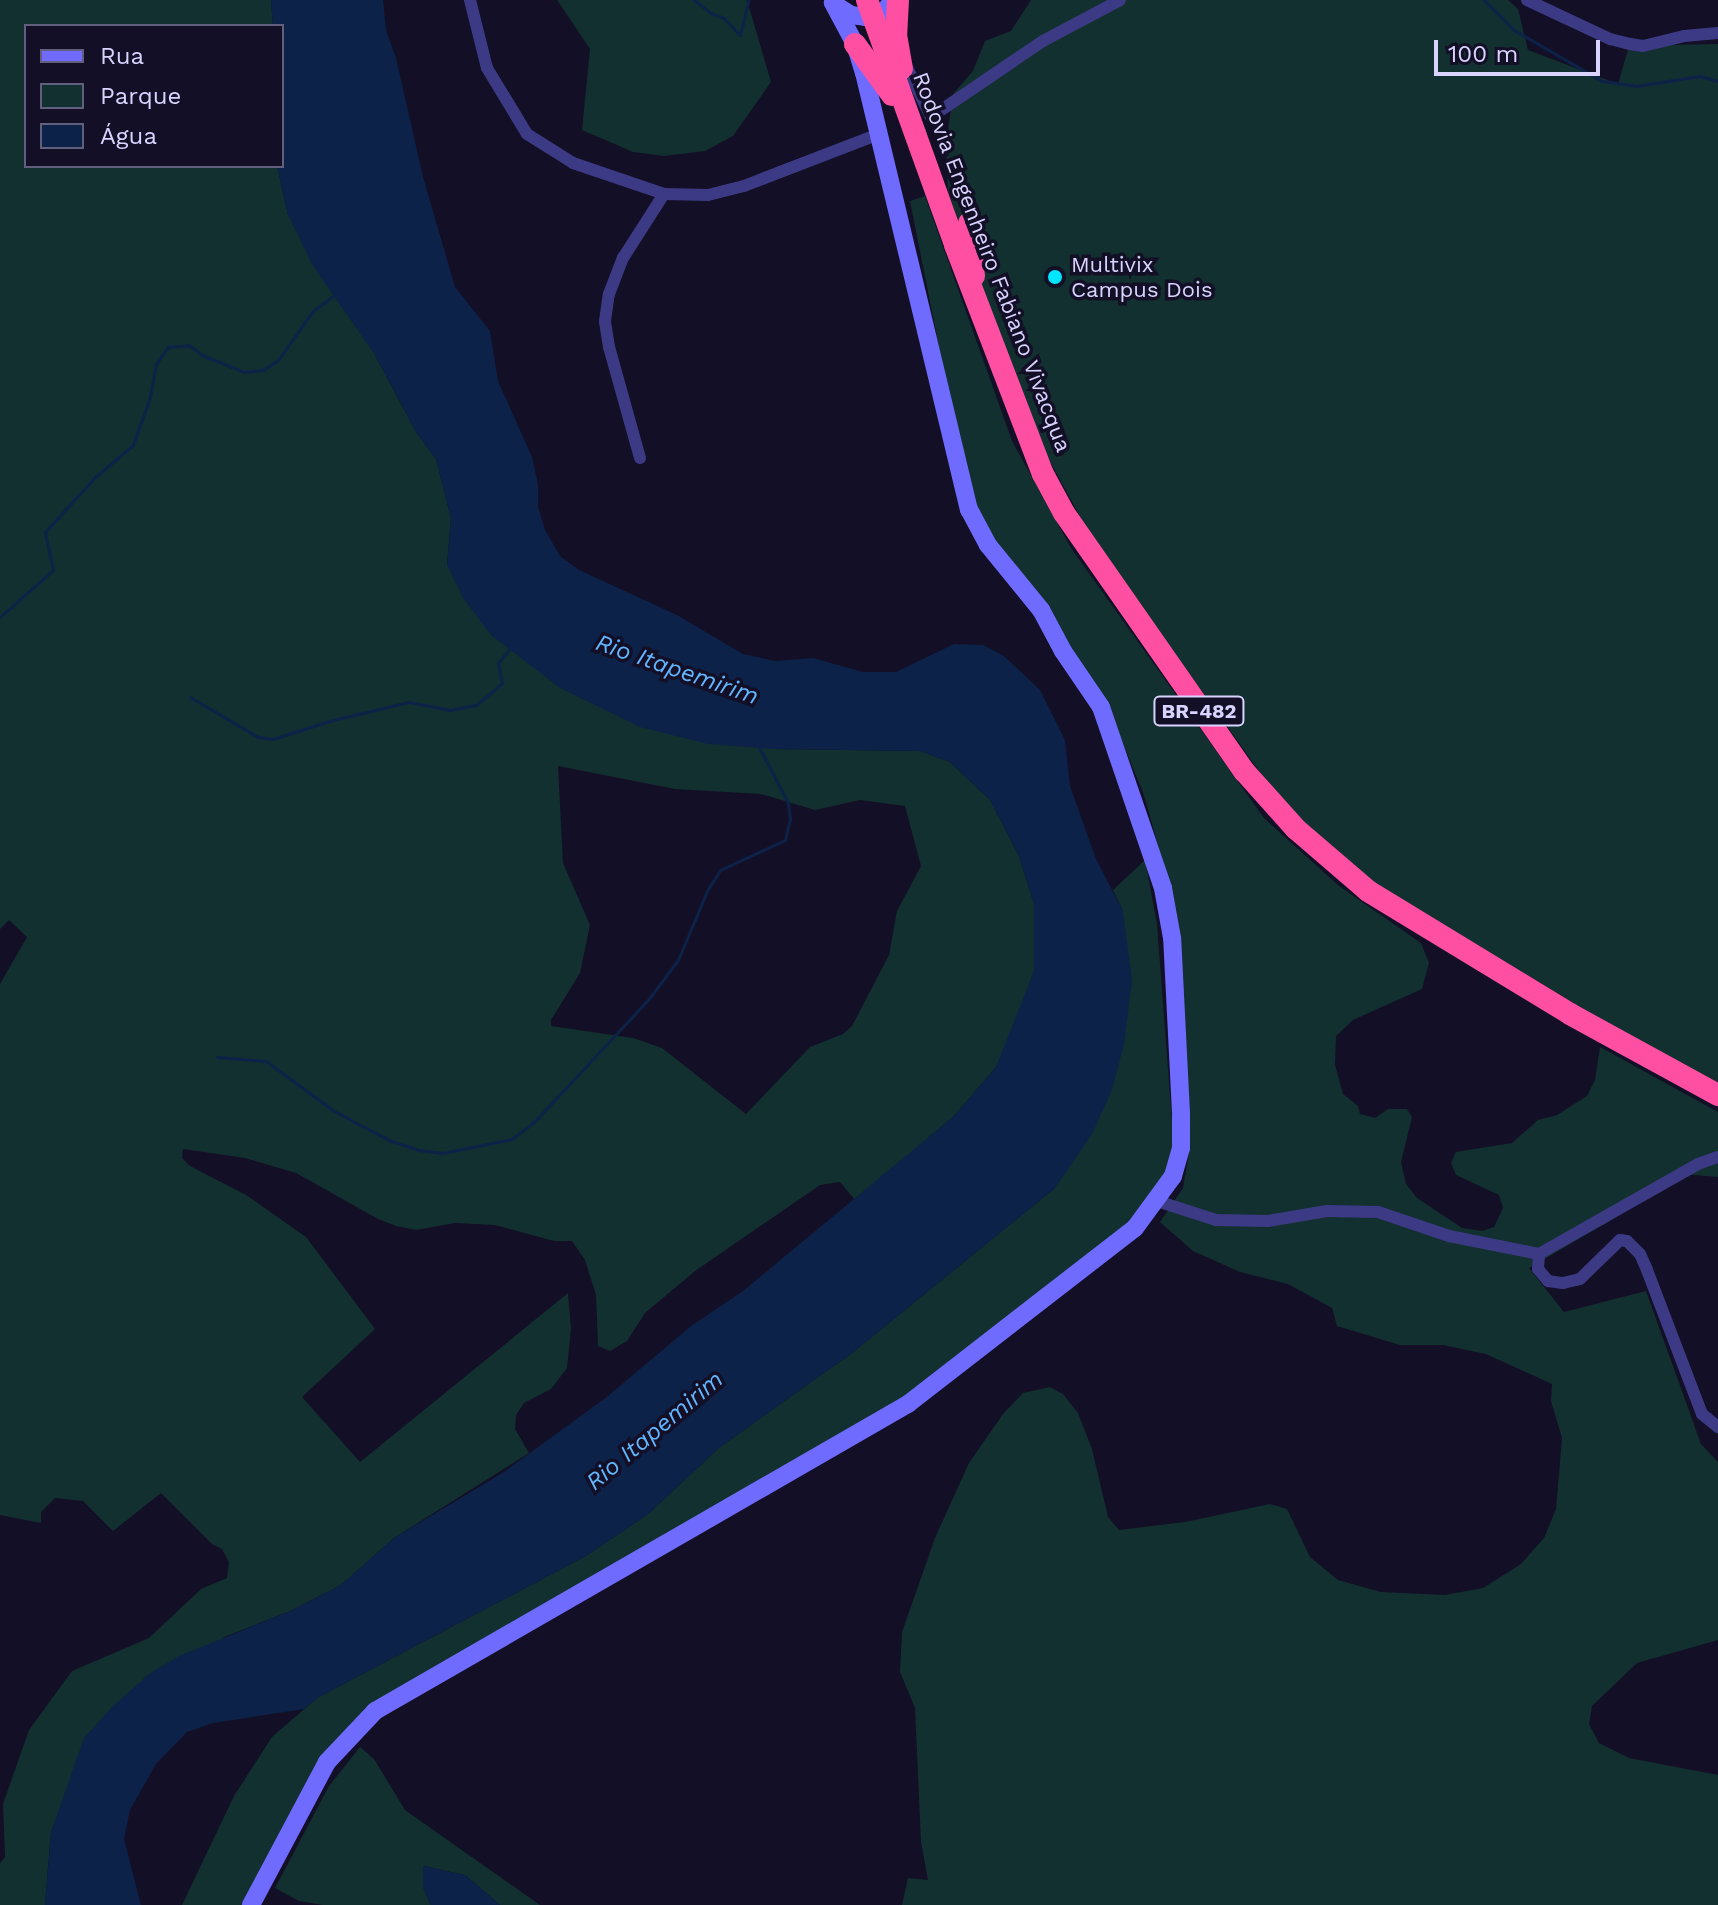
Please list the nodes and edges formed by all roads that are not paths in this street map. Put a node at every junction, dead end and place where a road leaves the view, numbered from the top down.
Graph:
1 (470, 0) edge
2 (896, 0) edge
3 (1120, 0) edge
4 (1527, 0) edge
5 (832, 1) edge
6 (1548, 4) edge
7 (872, 16) edge
8 (1718, 33) edge
9 (862, 59) junction
10 (922, 122) junction
11 (879, 134) junction
12 (664, 194) junction
13 (969, 223) dead end
14 (977, 305) junction
15 (640, 458) dead end
16 (1718, 1095) edge
17 (1718, 1157) edge
18 (1157, 1201) junction
19 (1539, 1254) junction
20 (1718, 1427) edge
21 (251, 1905) edge

1 - 12 street
2 - 7 street
2 - 10 highway
3 - 10 street
4 - 6 street
5 - 7 street
5 - 9 street
6 - 8 street
7 - 9 street
7 - 10 highway, Rodovia Engenheiro Fabiano Vivacqua / BR-482
9 - 10 highway
9 - 11 street
10 - 14 highway, Rodovia Engenheiro Fabiano Vivacqua / BR-482
11 - 12 street
11 - 18 street
12 - 15 street
13 - 14 highway
14 - 16 highway, Rodovia Engenheiro Fabiano Vivacqua / BR-482
17 - 19 street
18 - 19 street
18 - 21 street
19 - 20 street

